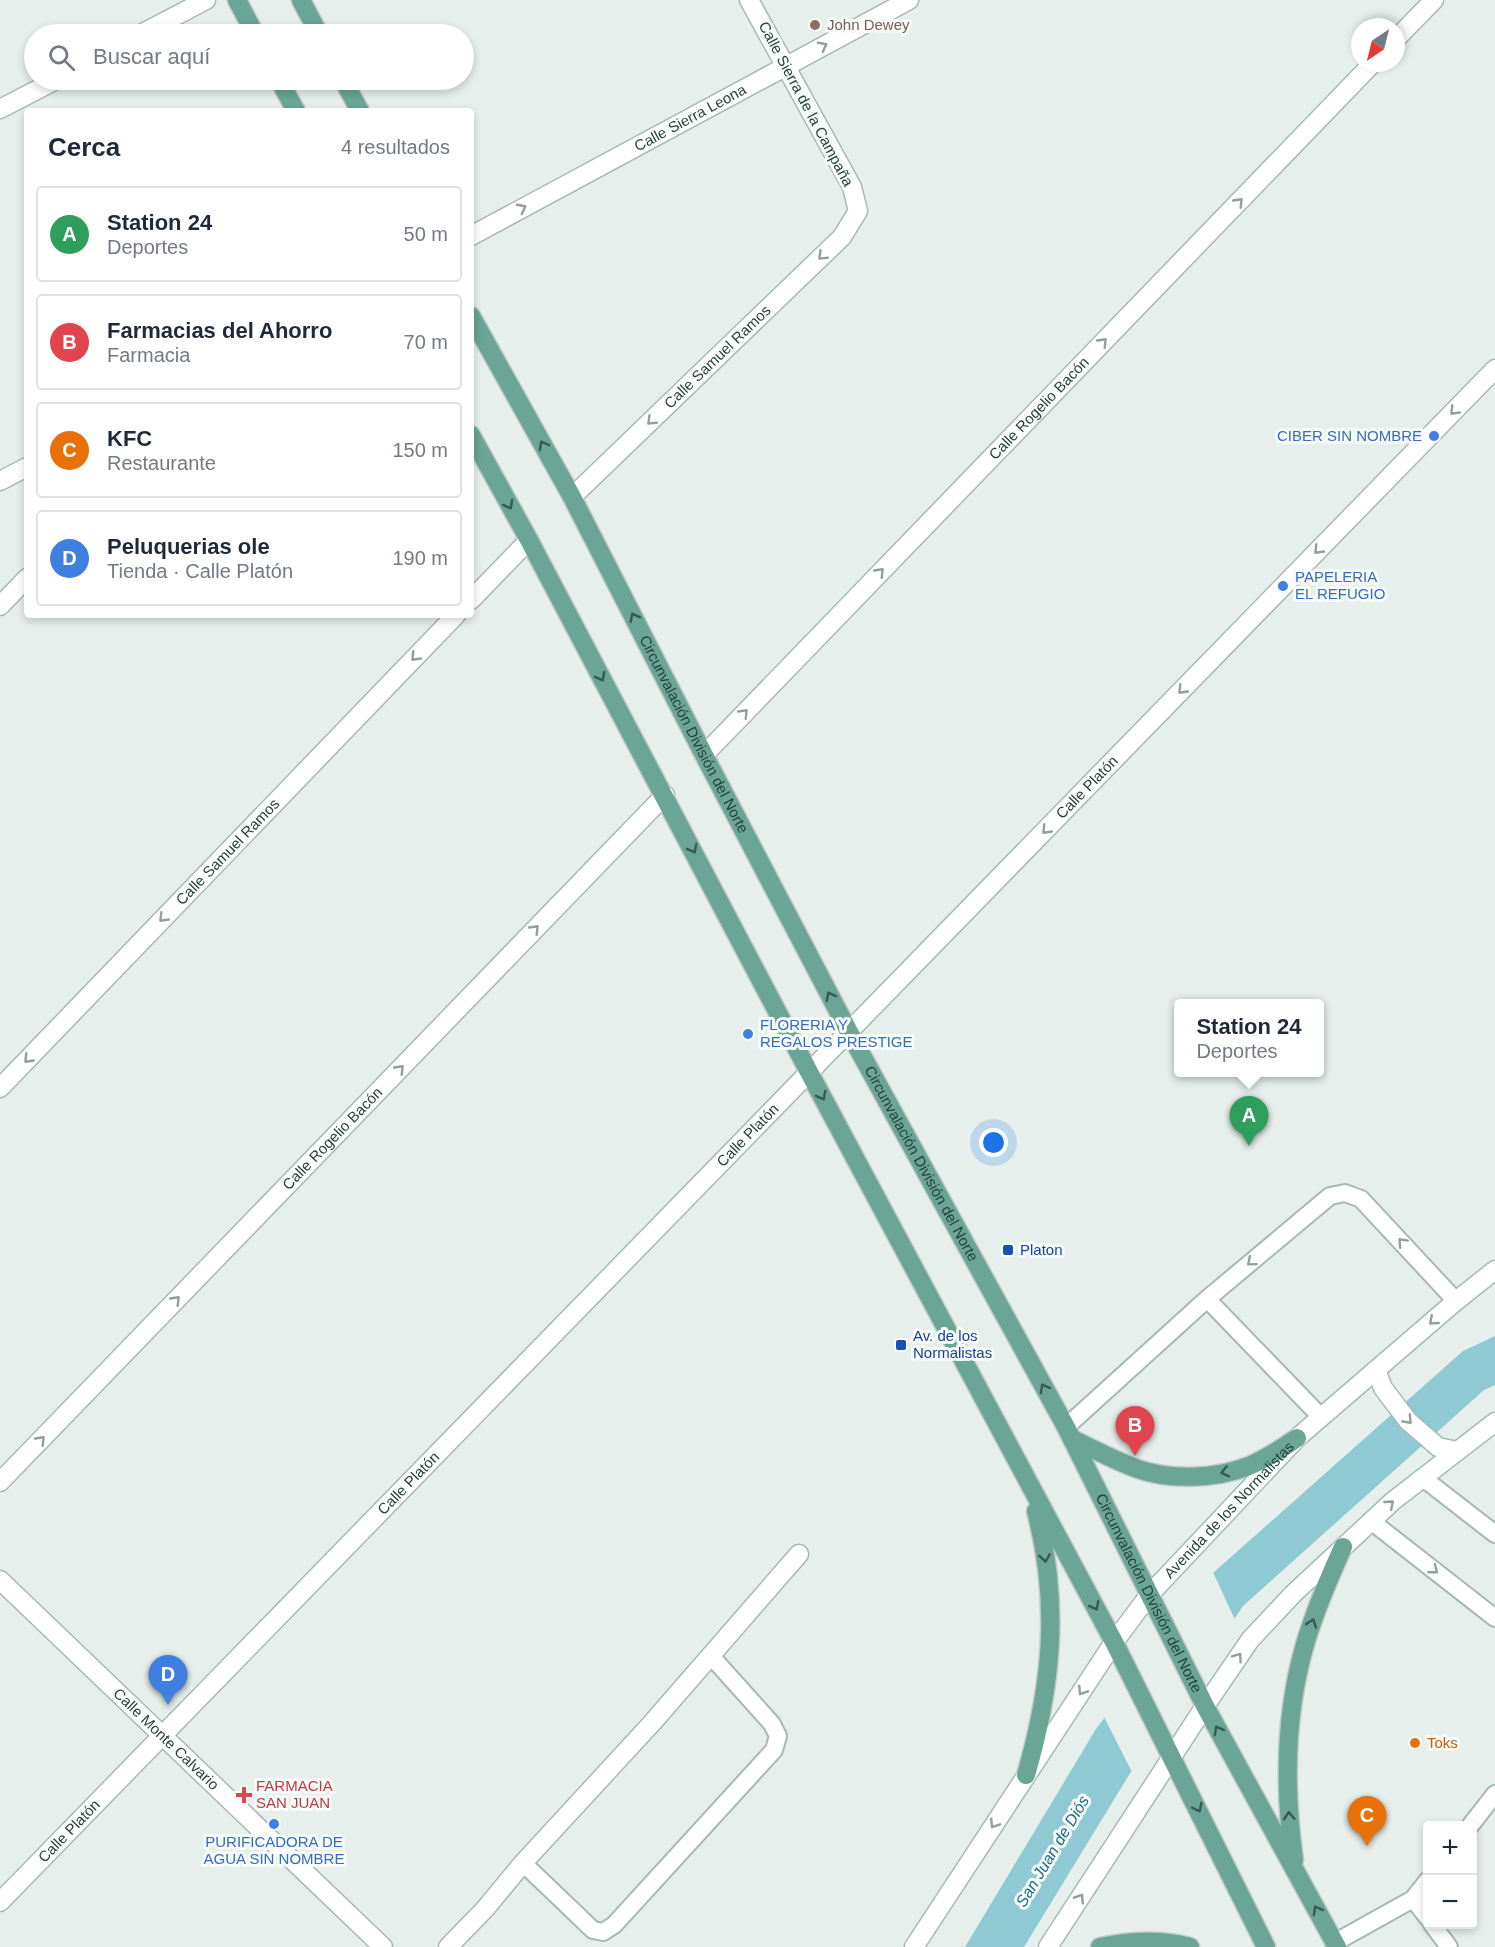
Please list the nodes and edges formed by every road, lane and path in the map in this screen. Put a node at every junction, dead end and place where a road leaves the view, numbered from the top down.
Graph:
1 (206, 0) edge
2 (237, 0) edge
3 (301, 0) edge
4 (750, 0) edge
5 (909, 0) edge
6 (1434, 0) edge
7 (160, 24) edge
8 (250, 24) edge
9 (314, 24) edge
10 (1405, 30) edge
11 (785, 66) junction
12 (1364, 72) edge
13 (37, 90) edge
14 (284, 90) edge
15 (348, 90) edge
16 (294, 108) edge
17 (358, 108) edge
18 (0, 109) edge
19 (858, 211) joint
20 (474, 234) edge
21 (474, 321) edge
22 (1495, 369) edge
23 (474, 440) edge
24 (24, 469) edge
25 (0, 481) edge
26 (572, 496) junction
27 (529, 540) junction
28 (24, 581) edge
29 (474, 597) edge
30 (0, 606) edge
31 (453, 618) edge
32 (704, 755) junction
33 (665, 795) junction
34 (849, 1032) junction
35 (809, 1072) junction
36 (0, 1088) edge
37 (1495, 1270) edge
38 (1207, 1299) junction
39 (1456, 1301) junction
40 (1376, 1370) junction
41 (1322, 1417) junction
42 (1495, 1422) edge
43 (1069, 1433) junction
44 (1297, 1438) junction
45 (1457, 1451) junction
46 (1423, 1478) junction
47 (1028, 1480) junction
48 (0, 1482) edge
49 (1371, 1521) junction
50 (1492, 1528) edge
51 (1343, 1547) junction
52 (799, 1554) dead end
53 (0, 1580) edge
54 (1153, 1599) junction
55 (1495, 1618) edge
56 (1114, 1642) junction
57 (711, 1656) junction
58 (1202, 1701) junction
59 (162, 1736) junction
60 (1169, 1751) junction
61 (1026, 1775) junction
62 (1493, 1802) edge
63 (1475, 1821) edge
64 (523, 1863) junction
65 (1296, 1874) junction
66 (1423, 1886) edge
67 (1413, 1899) junction
68 (0, 1902) edge
69 (1423, 1912) edge
70 (1436, 1929) edge
71 (1336, 1945) edge
72 (383, 1947) edge
73 (448, 1947) edge
74 (914, 1947) edge
75 (1048, 1947) edge
76 (1100, 1947) edge
77 (1190, 1947) edge
78 (1266, 1947) edge
79 (1449, 1947) edge

1 - 7 street
2 - 8 main road
3 - 9 main road
4 - 11 street, Calle Sierra de la Campaña
11 -> 5 street, Calle Sierra Leona
6 - 10 street
11 - 19 street, Calle Sierra de la Campaña
20 -> 11 street, Calle Sierra Leona
32 -> 12 street, Calle Rogelio Bacón
13 - 18 street
14 - 16 main road
15 - 17 main road
19 -> 26 street, Calle Samuel Ramos
26 -> 21 main road, Circunvalación División del Norte
22 -> 34 street, Calle Platón
23 -> 27 main road
24 - 25 street
32 -> 26 main road, Circunvalación División del Norte
27 - 29 street
27 -> 33 main road
28 - 30 street
31 -> 36 street, Calle Samuel Ramos
34 -> 32 main road, Circunvalación División del Norte
33 -> 35 main road
48 -> 33 street, Calle Rogelio Bacón
34 - 35 street, Calle Platón
43 -> 34 main road, Circunvalación División del Norte
35 -> 47 main road
35 - 59 street, Calle Platón
37 - 39 street, Avenida de los Normalistas
39 -> 38 lane
38 - 41 lane
38 - 43 lane
39 -> 40 street, Avenida de los Normalistas
40 - 41 street, Avenida de los Normalistas
40 -> 45 street
41 - 44 street, Avenida de los Normalistas
42 - 45 street
44 -> 43 main road
43 - 54 main road, Circunvalación División del Norte
44 - 54 street, Avenida de los Normalistas
45 - 46 street
49 -> 46 street
46 - 50 lane
47 -> 56 main road
47 -> 61 main road
49 - 51 street
49 -> 55 lane
58 -> 51 street
65 -> 51 main road
52 - 57 street
53 - 59 street, Calle Monte Calvario
54 - 56 street, Avenida de los Normalistas
54 - 58 main road, Circunvalación División del Norte
56 - 60 main road
56 -> 61 street, Avenida de los Normalistas
57 - 64 street
57 - 64 lane
58 - 60 street
65 -> 58 main road, Circunvalación División del Norte
59 - 68 street, Calle Platón
59 - 72 street, Calle Monte Calvario
75 -> 60 street
60 -> 78 main road
61 -> 74 street, Avenida de los Normalistas
62 - 63 lane
64 - 73 street
71 -> 65 main road, Circunvalación División del Norte
66 - 67 lane
67 - 69 lane
67 - 71 lane
70 - 79 lane
76 - 77 main road

